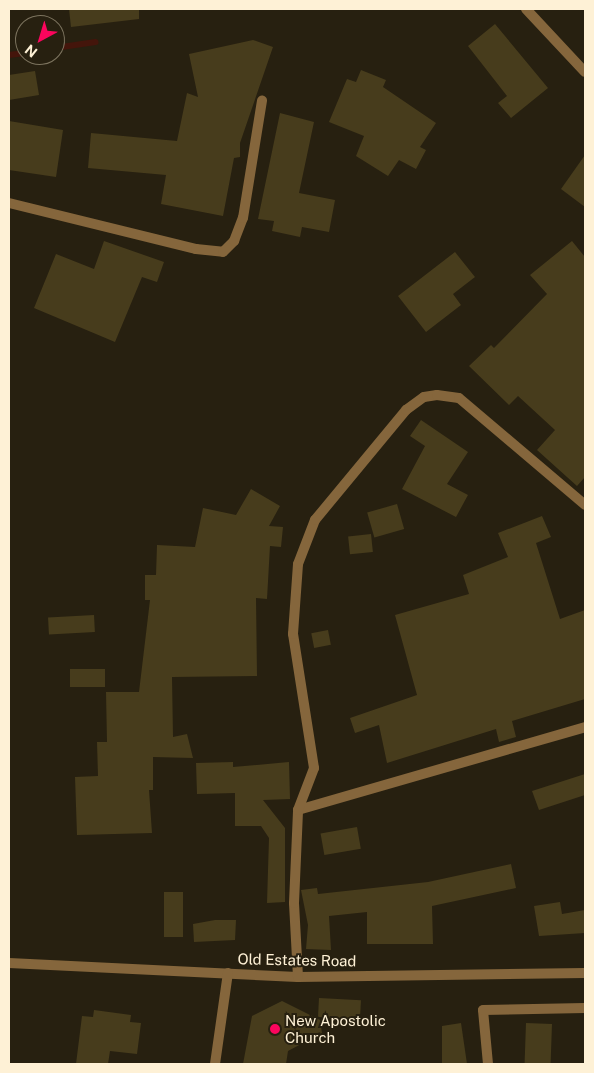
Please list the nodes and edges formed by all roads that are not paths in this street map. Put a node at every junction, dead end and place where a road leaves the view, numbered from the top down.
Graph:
1 (526, 9) edge
2 (585, 72) edge
3 (262, 100) dead end
4 (9, 203) edge
5 (585, 505) edge
6 (585, 727) edge
7 (298, 810) junction
8 (9, 963) edge
9 (228, 973) junction
10 (585, 973) edge
11 (298, 977) junction
12 (585, 1008) edge
13 (215, 1064) edge
14 (488, 1064) edge

1 - 2 street
3 - 4 street
5 - 7 street
6 - 7 street
7 - 11 street
8 - 9 street, Old Estates Road
9 - 11 street, Old Estates Road
9 - 13 street
10 - 11 street, Old Estates Road
12 - 14 street

